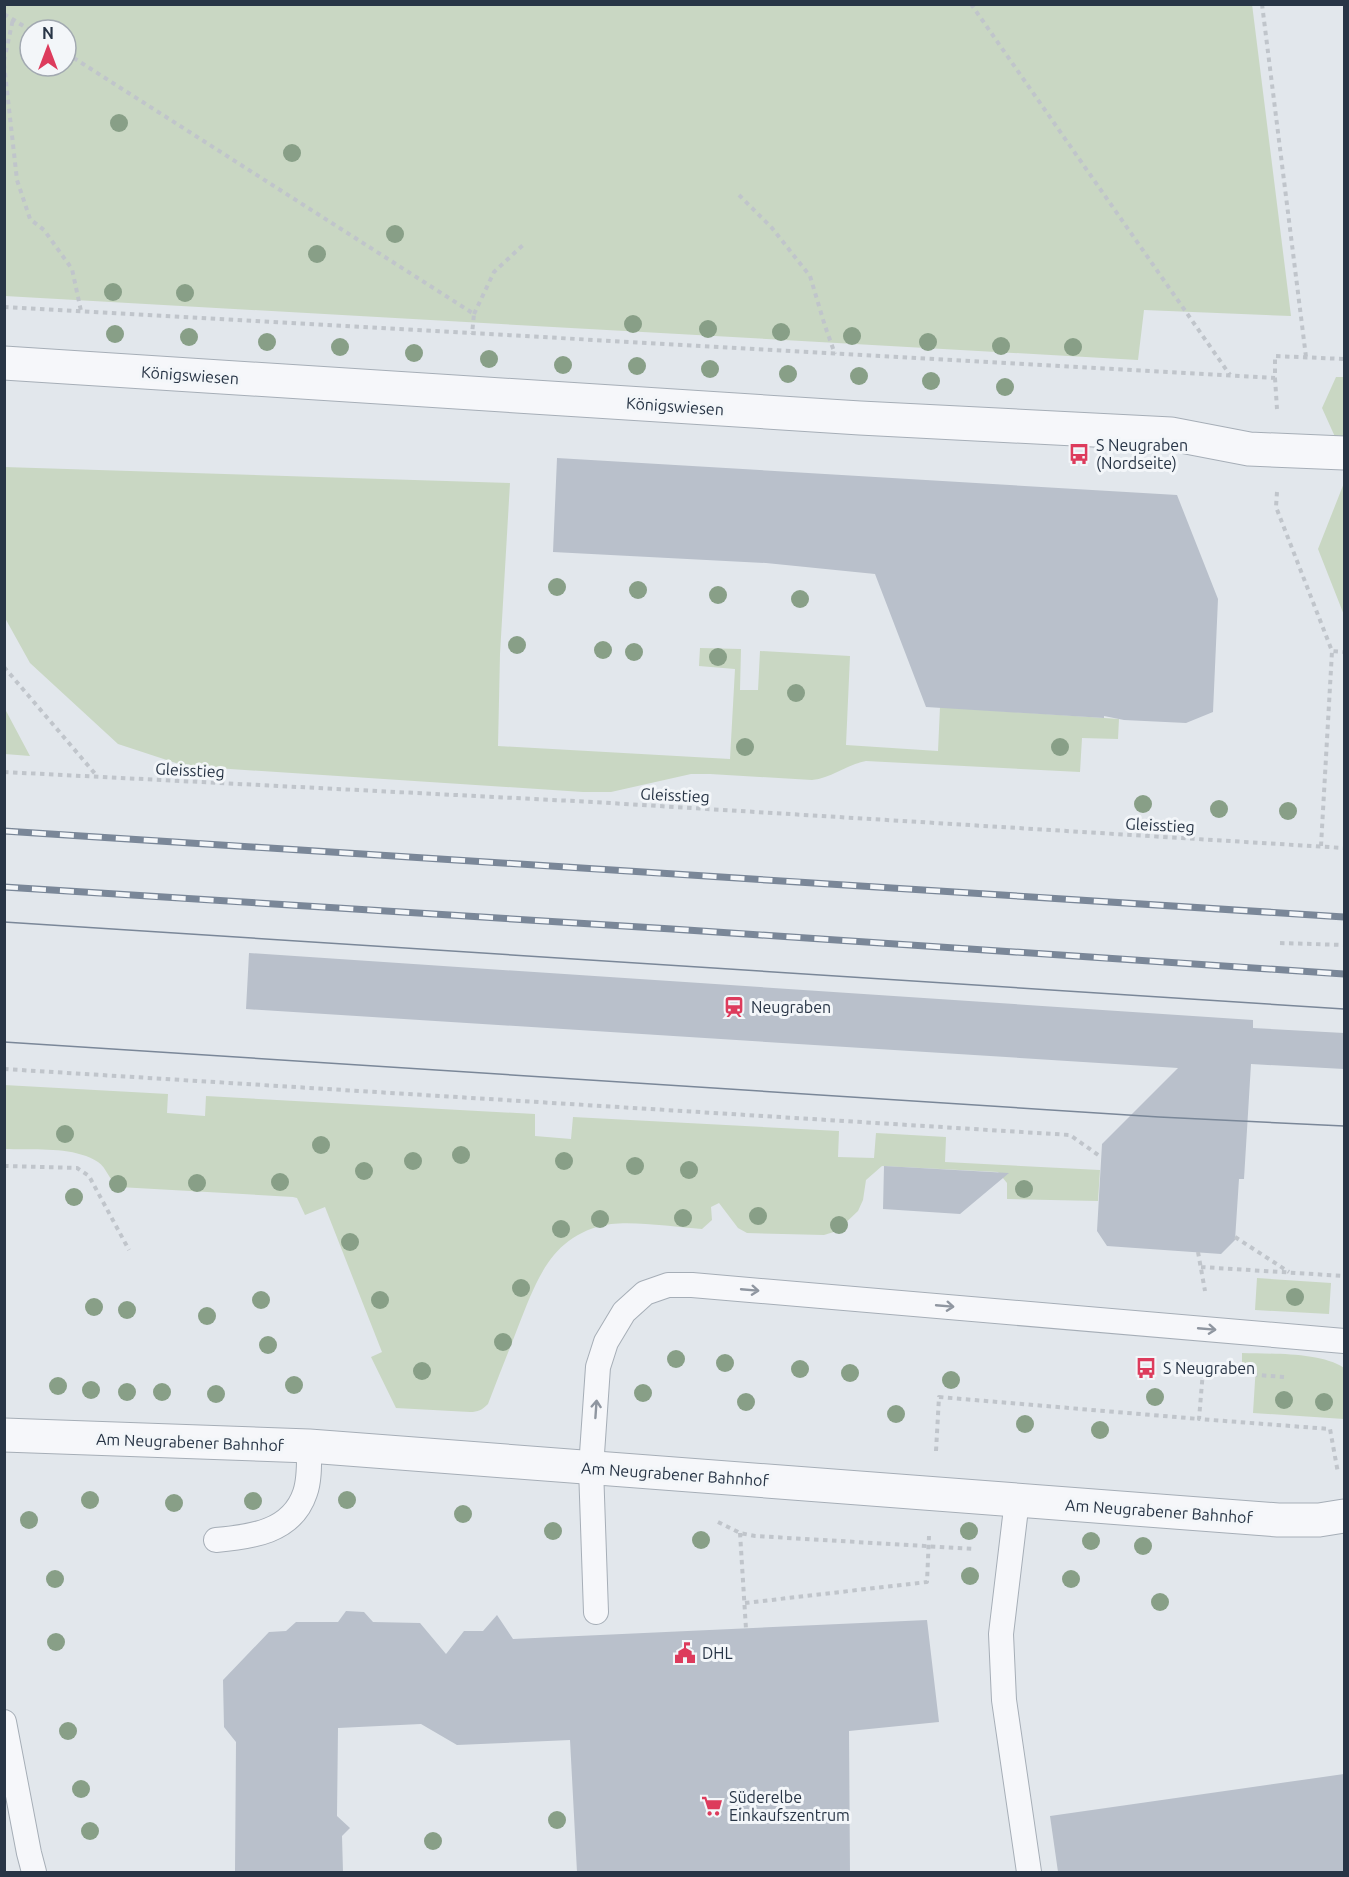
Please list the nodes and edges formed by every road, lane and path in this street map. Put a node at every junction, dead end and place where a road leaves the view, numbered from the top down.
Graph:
1 (971, 4) edge
2 (1262, 4) edge
3 (4, 14) edge
4 (13, 19) junction
5 (18, 22) edge
6 (6, 41) edge
7 (78, 61) edge
8 (4, 63) edge
9 (740, 195) dead end
10 (523, 245) dead end
11 (4, 308) edge
12 (81, 311) junction
13 (474, 314) junction
14 (472, 334) junction
15 (835, 354) junction
16 (1306, 357) junction
17 (1344, 359) edge
18 (4, 363) edge
19 (1230, 375) junction
20 (1344, 453) edge
21 (1278, 483) dead end
22 (1332, 651) junction
23 (1344, 652) edge
24 (4, 667) edge
25 (4, 772) edge
26 (97, 777) junction
27 (1321, 846) junction
28 (1344, 848) edge
29 (1280, 943) dead end
30 (1344, 945) edge
31 (4, 1069) edge
32 (1101, 1157) dead end
33 (4, 1166) edge
34 (1235, 1237) dead end
35 (129, 1250) dead end
36 (1201, 1267) dead end
37 (1290, 1273) junction
38 (1344, 1276) edge
39 (1344, 1341) edge
40 (1203, 1371) dead end
41 (1199, 1419) junction
42 (4, 1435) edge
43 (309, 1446) junction
44 (935, 1457) dead end
45 (591, 1468) junction
46 (1338, 1476) dead end
47 (1017, 1500) junction
48 (1344, 1516) edge
49 (712, 1519) dead end
50 (740, 1533) junction
51 (216, 1540) dead end
52 (929, 1546) junction
53 (1011, 1551) junction
54 (745, 1603) junction
55 (596, 1612) dead end
56 (746, 1629) dead end
57 (4, 1722) edge
58 (34, 1872) edge
59 (1029, 1872) edge

1 - 19 path
2 - 16 path
3 - 4 path
4 - 5 path
4 - 6 path
6 - 8 path
7 - 13 path
8 - 12 path
9 - 15 path
10 - 13 path
11 - 12 path
12 - 14 path
13 - 14 path
14 - 15 path
15 - 19 path
16 - 17 path
16 - 19 path
18 - 20 street, Königswiesen
21 - 22 path
22 - 23 path
22 - 27 path
24 - 26 path
25 - 26 path, Gleisstieg
26 - 27 path, Gleisstieg
27 - 28 path, Gleisstieg
29 - 30 path
31 - 32 path
33 - 35 path
34 - 37 path
36 - 37 path
37 - 38 path
45 -> 39 lane
40 - 41 path
41 - 44 path
41 - 46 path
42 - 43 street, Am Neugrabener Bahnhof
43 - 45 street, Am Neugrabener Bahnhof
43 - 51 lane
45 - 47 street, Am Neugrabener Bahnhof
45 - 55 lane
47 - 48 street, Am Neugrabener Bahnhof
47 - 53 lane
49 - 50 path
50 - 52 path
50 - 54 path
52 - 53 path
52 - 54 path
53 - 59 lane
54 - 56 path
57 - 58 lane

